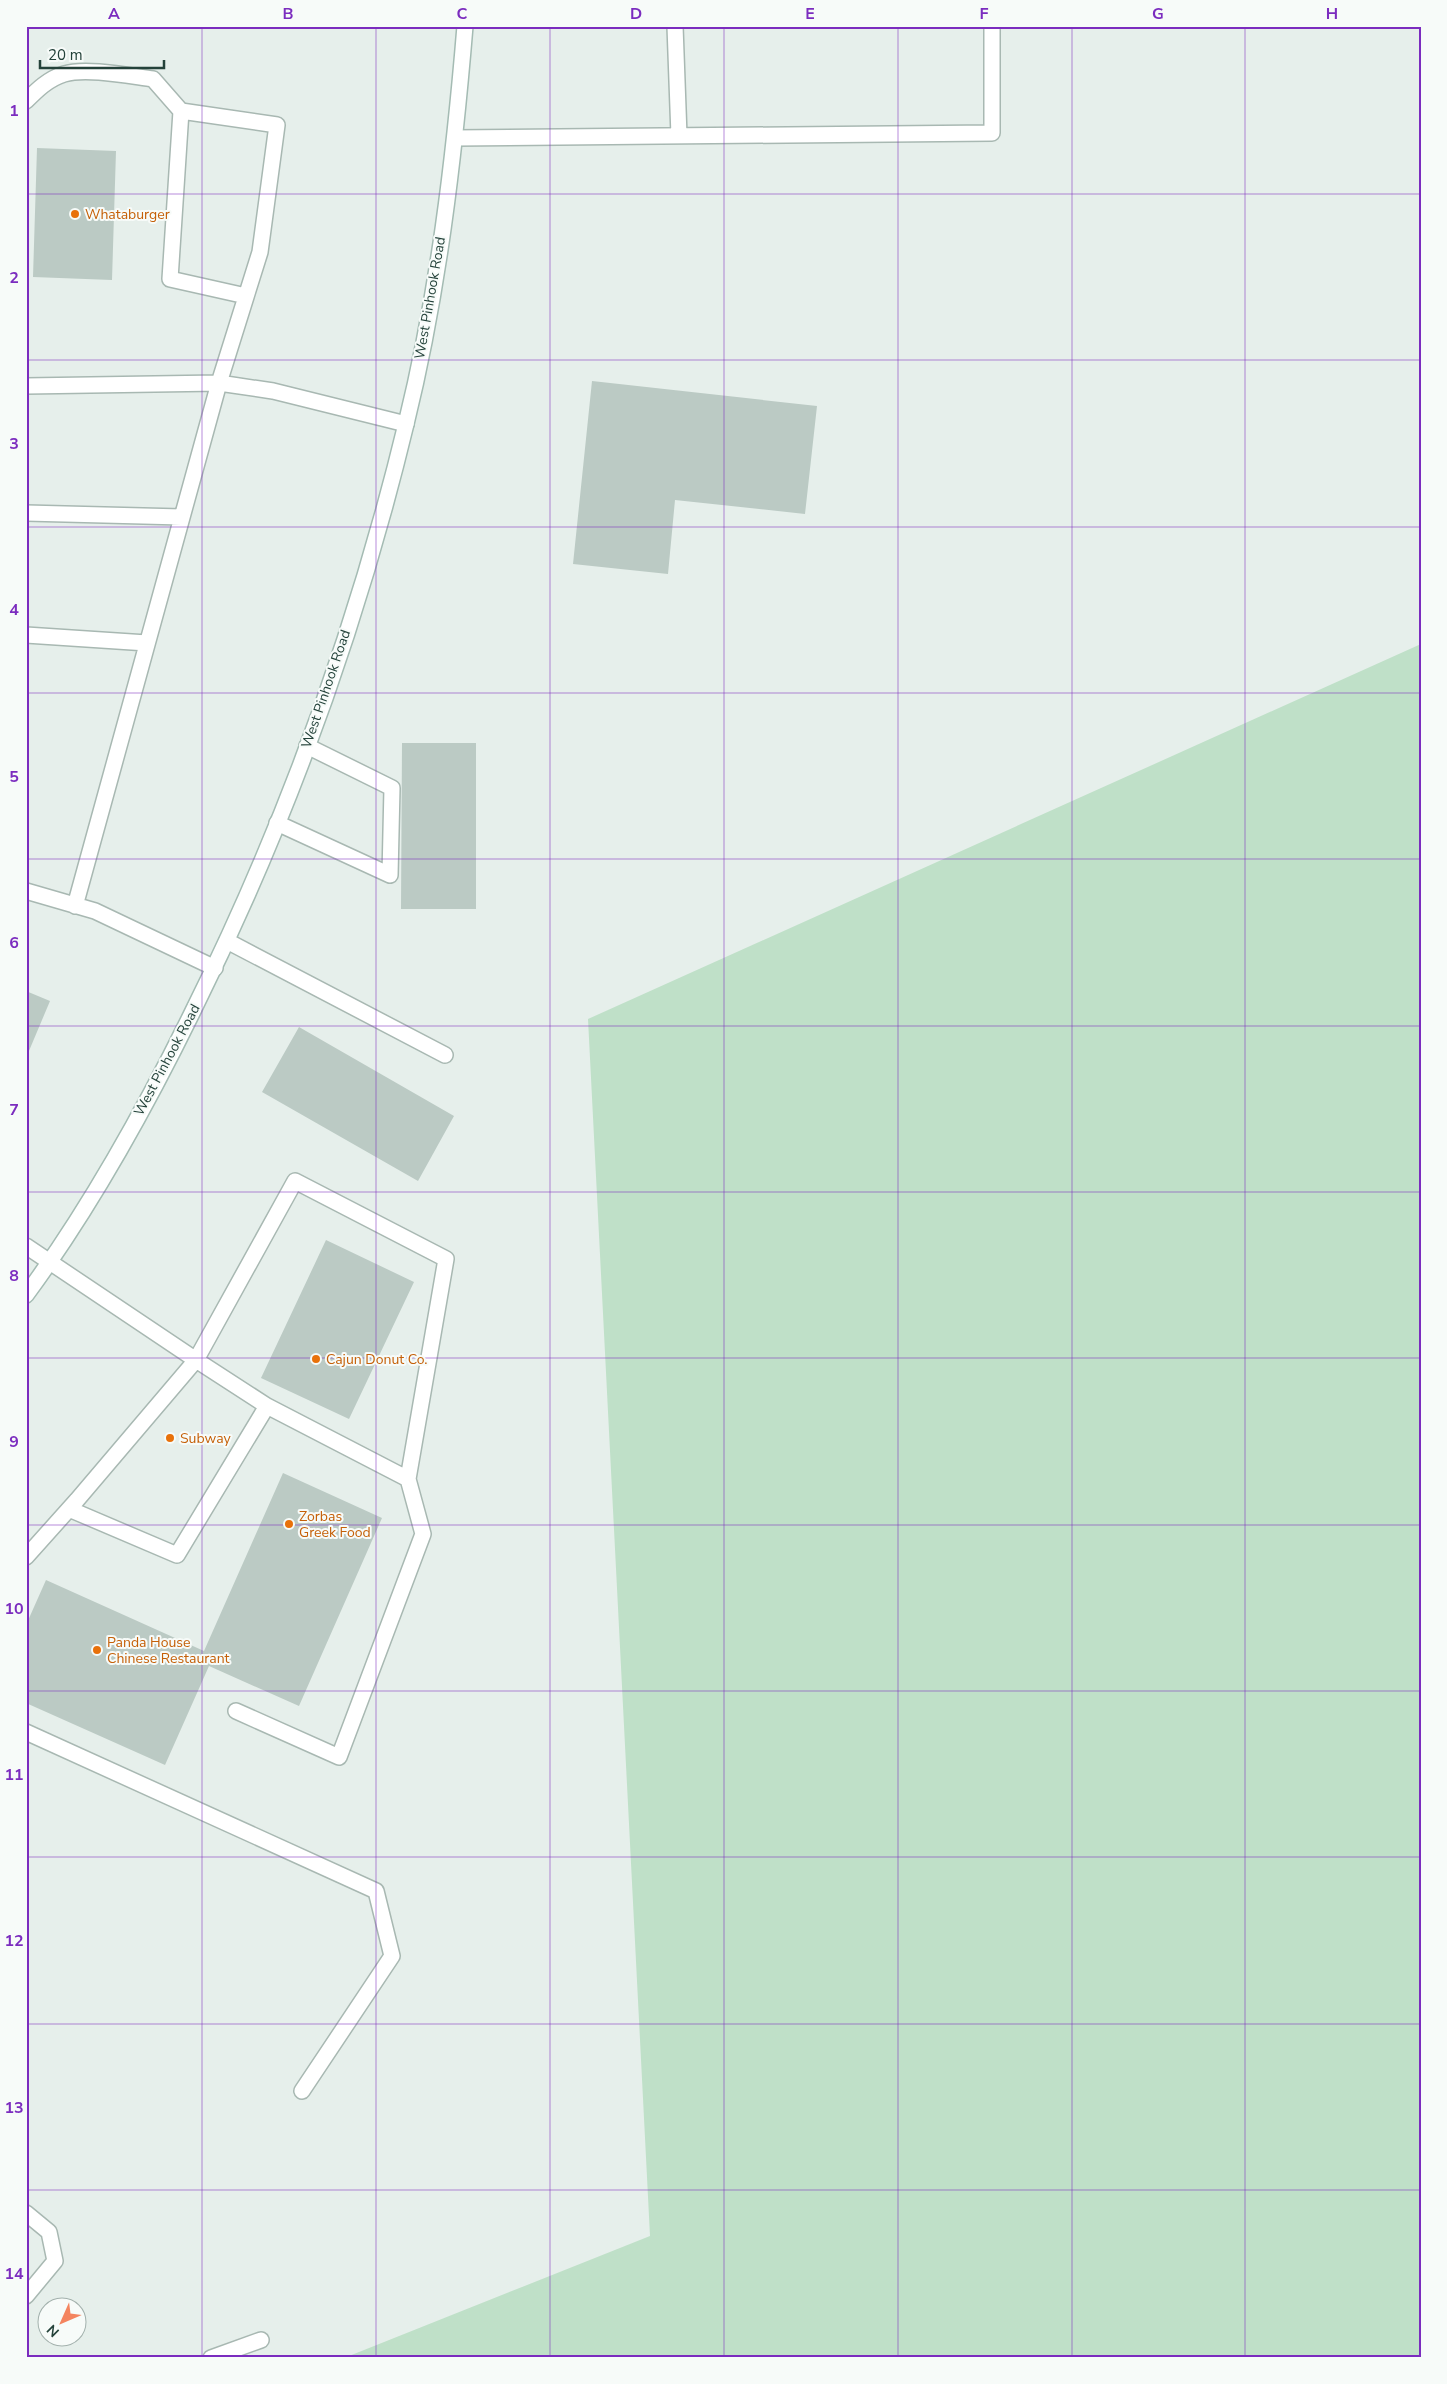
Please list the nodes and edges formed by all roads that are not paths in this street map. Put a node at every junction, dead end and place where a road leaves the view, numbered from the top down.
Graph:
1 (465, 26) edge
2 (675, 26) edge
3 (992, 26) edge
4 (26, 101) edge
5 (181, 111) junction
6 (679, 136) junction
7 (455, 138) junction
8 (246, 296) junction
9 (219, 383) junction
10 (26, 386) edge
11 (406, 424) junction
12 (26, 513) edge
13 (182, 517) junction
14 (26, 635) edge
15 (147, 643) junction
16 (307, 746) junction
17 (277, 823) junction
18 (26, 891) edge
19 (74, 906) junction
20 (227, 941) junction
21 (215, 968) junction
22 (445, 1055) dead end
23 (26, 1246) edge
24 (50, 1262) junction
25 (26, 1295) edge
26 (196, 1360) junction
27 (267, 1406) junction
28 (408, 1479) junction
29 (69, 1509) junction
30 (26, 1556) edge
31 (236, 1711) dead end
32 (26, 1732) edge
33 (302, 2091) dead end
34 (26, 2213) edge
35 (26, 2296) edge
36 (261, 2340) dead end
37 (211, 2358) edge

1 - 7 main road, West Pinhook Road
2 - 6 main road
3 - 6 main road
4 - 5 main road
5 - 8 main road
5 - 8 main road
6 - 7 main road
7 - 11 main road, West Pinhook Road
8 - 9 main road
9 - 10 main road
9 - 11 main road
9 - 13 main road
11 - 16 main road, West Pinhook Road
12 - 13 main road
13 - 15 main road
14 - 15 main road
15 - 19 main road
16 - 17 main road, West Pinhook Road
16 - 17 main road
17 - 20 main road, West Pinhook Road
18 - 19 main road
19 - 21 main road
20 - 21 main road, West Pinhook Road
20 - 22 main road
21 - 24 main road, West Pinhook Road
23 - 24 main road
24 - 25 main road, West Pinhook Road
24 - 26 main road
26 - 27 main road
26 - 28 main road
26 - 29 main road
27 - 28 main road
27 - 29 main road
28 - 31 main road
29 - 30 main road
32 - 33 main road
34 - 35 main road
36 - 37 main road

